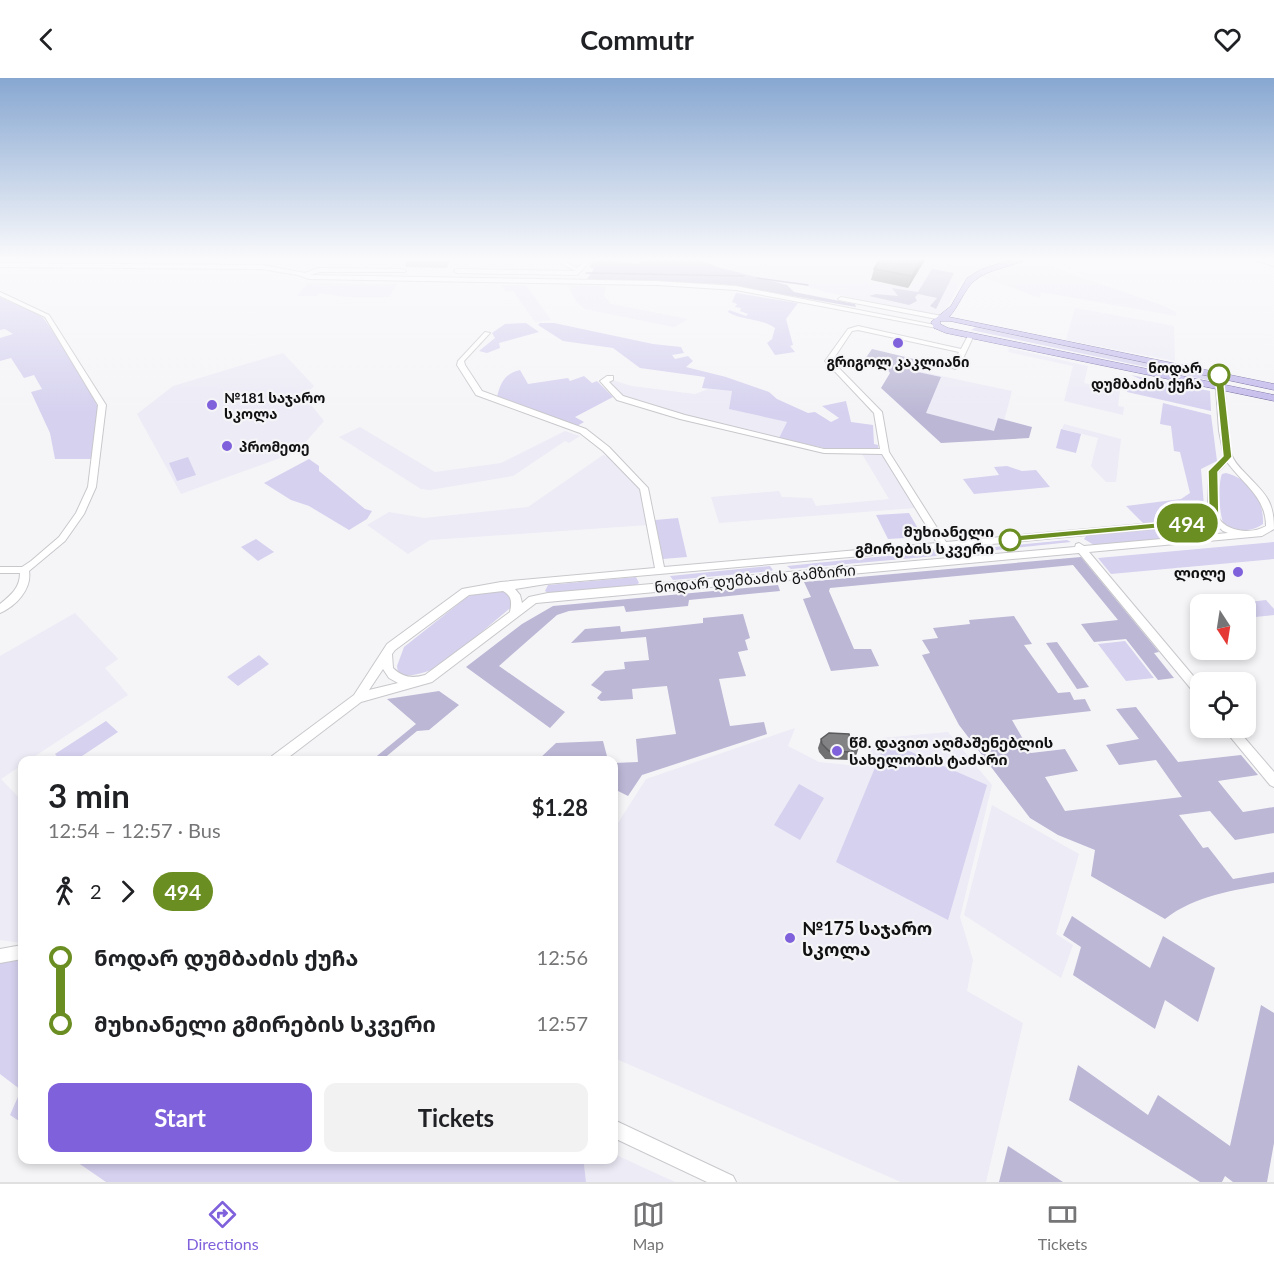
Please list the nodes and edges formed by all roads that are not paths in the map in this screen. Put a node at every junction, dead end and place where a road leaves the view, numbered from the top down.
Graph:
1 (33, 310) edge
2 (850, 310) edge
3 (891, 310) edge
4 (952, 310) edge
5 (954, 310) edge
6 (858, 311) joint
7 (941, 321) junction
8 (956, 324) junction
9 (980, 326) junction
10 (487, 333) dead end
11 (971, 335) junction
12 (1074, 346) junction
13 (962, 351) junction
14 (1071, 356) junction
15 (955, 367) dead end
16 (1219, 375) junction
17 (610, 378) dead end
18 (1220, 387) junction
19 (1274, 387) edge
20 (1274, 398) edge
21 (885, 452) junction
22 (1228, 457) junction
23 (1213, 471) junction
24 (1248, 481) junction
25 (1214, 518) junction
26 (1192, 523) junction
27 (1273, 527) edge
28 (1078, 534) junction
29 (1245, 535) junction
30 (1204, 540) junction
31 (943, 546) junction
32 (1081, 549) junction
33 (779, 560) junction
34 (952, 560) junction
35 (0, 570) edge
36 (24, 570) junction
37 (660, 571) junction
38 (635, 573) junction
39 (784, 576) junction
40 (546, 581) junction
41 (501, 586) junction
42 (640, 588) junction
43 (548, 597) junction
44 (0, 609) edge
45 (515, 612) junction
46 (391, 647) junction
47 (428, 679) junction
48 (1190, 680) edge
49 (358, 698) junction
50 (1237, 738) edge
51 (281, 756) edge
52 (1274, 781) edge
53 (18, 953) edge
54 (0, 956) edge
55 (618, 1131) edge
56 (727, 1182) edge

1 - 36 street
2 - 6 street
3 - 7 street
4 - 7 main road
5 - 8 main road
6 - 7 street
7 - 8 main road
8 - 9 main road
8 - 11 main road
9 - 11 main road
9 - 12 main road
10 - 37 street
11 - 13 street
11 - 14 main road
12 - 14 main road
12 - 16 main road
13 - 15 street
13 - 21 street
14 - 18 main road
16 - 18 street
16 - 19 main road
17 - 21 street
18 - 20 main road
18 - 22 street
21 - 31 street
22 - 23 street
22 - 24 street, ნოდარ დუმბაძის გამზირი
23 - 24 street
23 - 25 street
24 - 27 street, ნოდარ დუმბაძის გამზირი
25 - 26 street, ნოდარ დუმბაძის გამზირი
25 - 29 street
26 - 28 street, ნოდარ დუმბაძის გამზირი
26 - 30 street
27 - 29 street, ნოდარ დუმბაძის გამზირი
28 - 31 street, ნოდარ დუმბაძის გამზირი
28 - 32 street
29 - 30 street, ნოდარ დუმბაძის გამზირი
30 - 32 street, ნოდარ დუმბაძის გამზირი
31 - 33 street, ნოდარ დუმბაძის გამზირი
31 - 34 street
32 - 34 street, ნოდარ დუმბაძის გამზირი
32 - 48 street
33 - 37 street, ნოდარ დუმბაძის გამზირი
33 - 39 street
34 - 39 street, ნოდარ დუმბაძის გამზირი
35 - 36 street
36 - 44 street
37 - 38 street, ნოდარ დუმბაძის გამზირი
38 - 40 street, ნოდარ დუმბაძის გამზირი
38 - 42 street
39 - 42 street, ნოდარ დუმბაძის გამზირი
40 - 41 street, ნოდარ დუმბაძის გამზირი
40 - 43 street
41 - 45 street
41 - 46 street, ნოდარ დუმბაძის გამზირი
42 - 43 street, ნოდარ დუმბაძის გამზირი
43 - 45 street, ნოდარ დუმბაძის გამზირი
45 - 47 street, ნოდარ დუმბაძის გამზირი
46 - 47 street
46 - 49 street, ნოდარ დუმბაძის გამზირი
47 - 49 street, ნოდარ დუმბაძის გამზირი
49 - 51 street, ნოდარ დუმბაძის გამზირი
50 - 52 street
53 - 54 street
55 - 56 street

